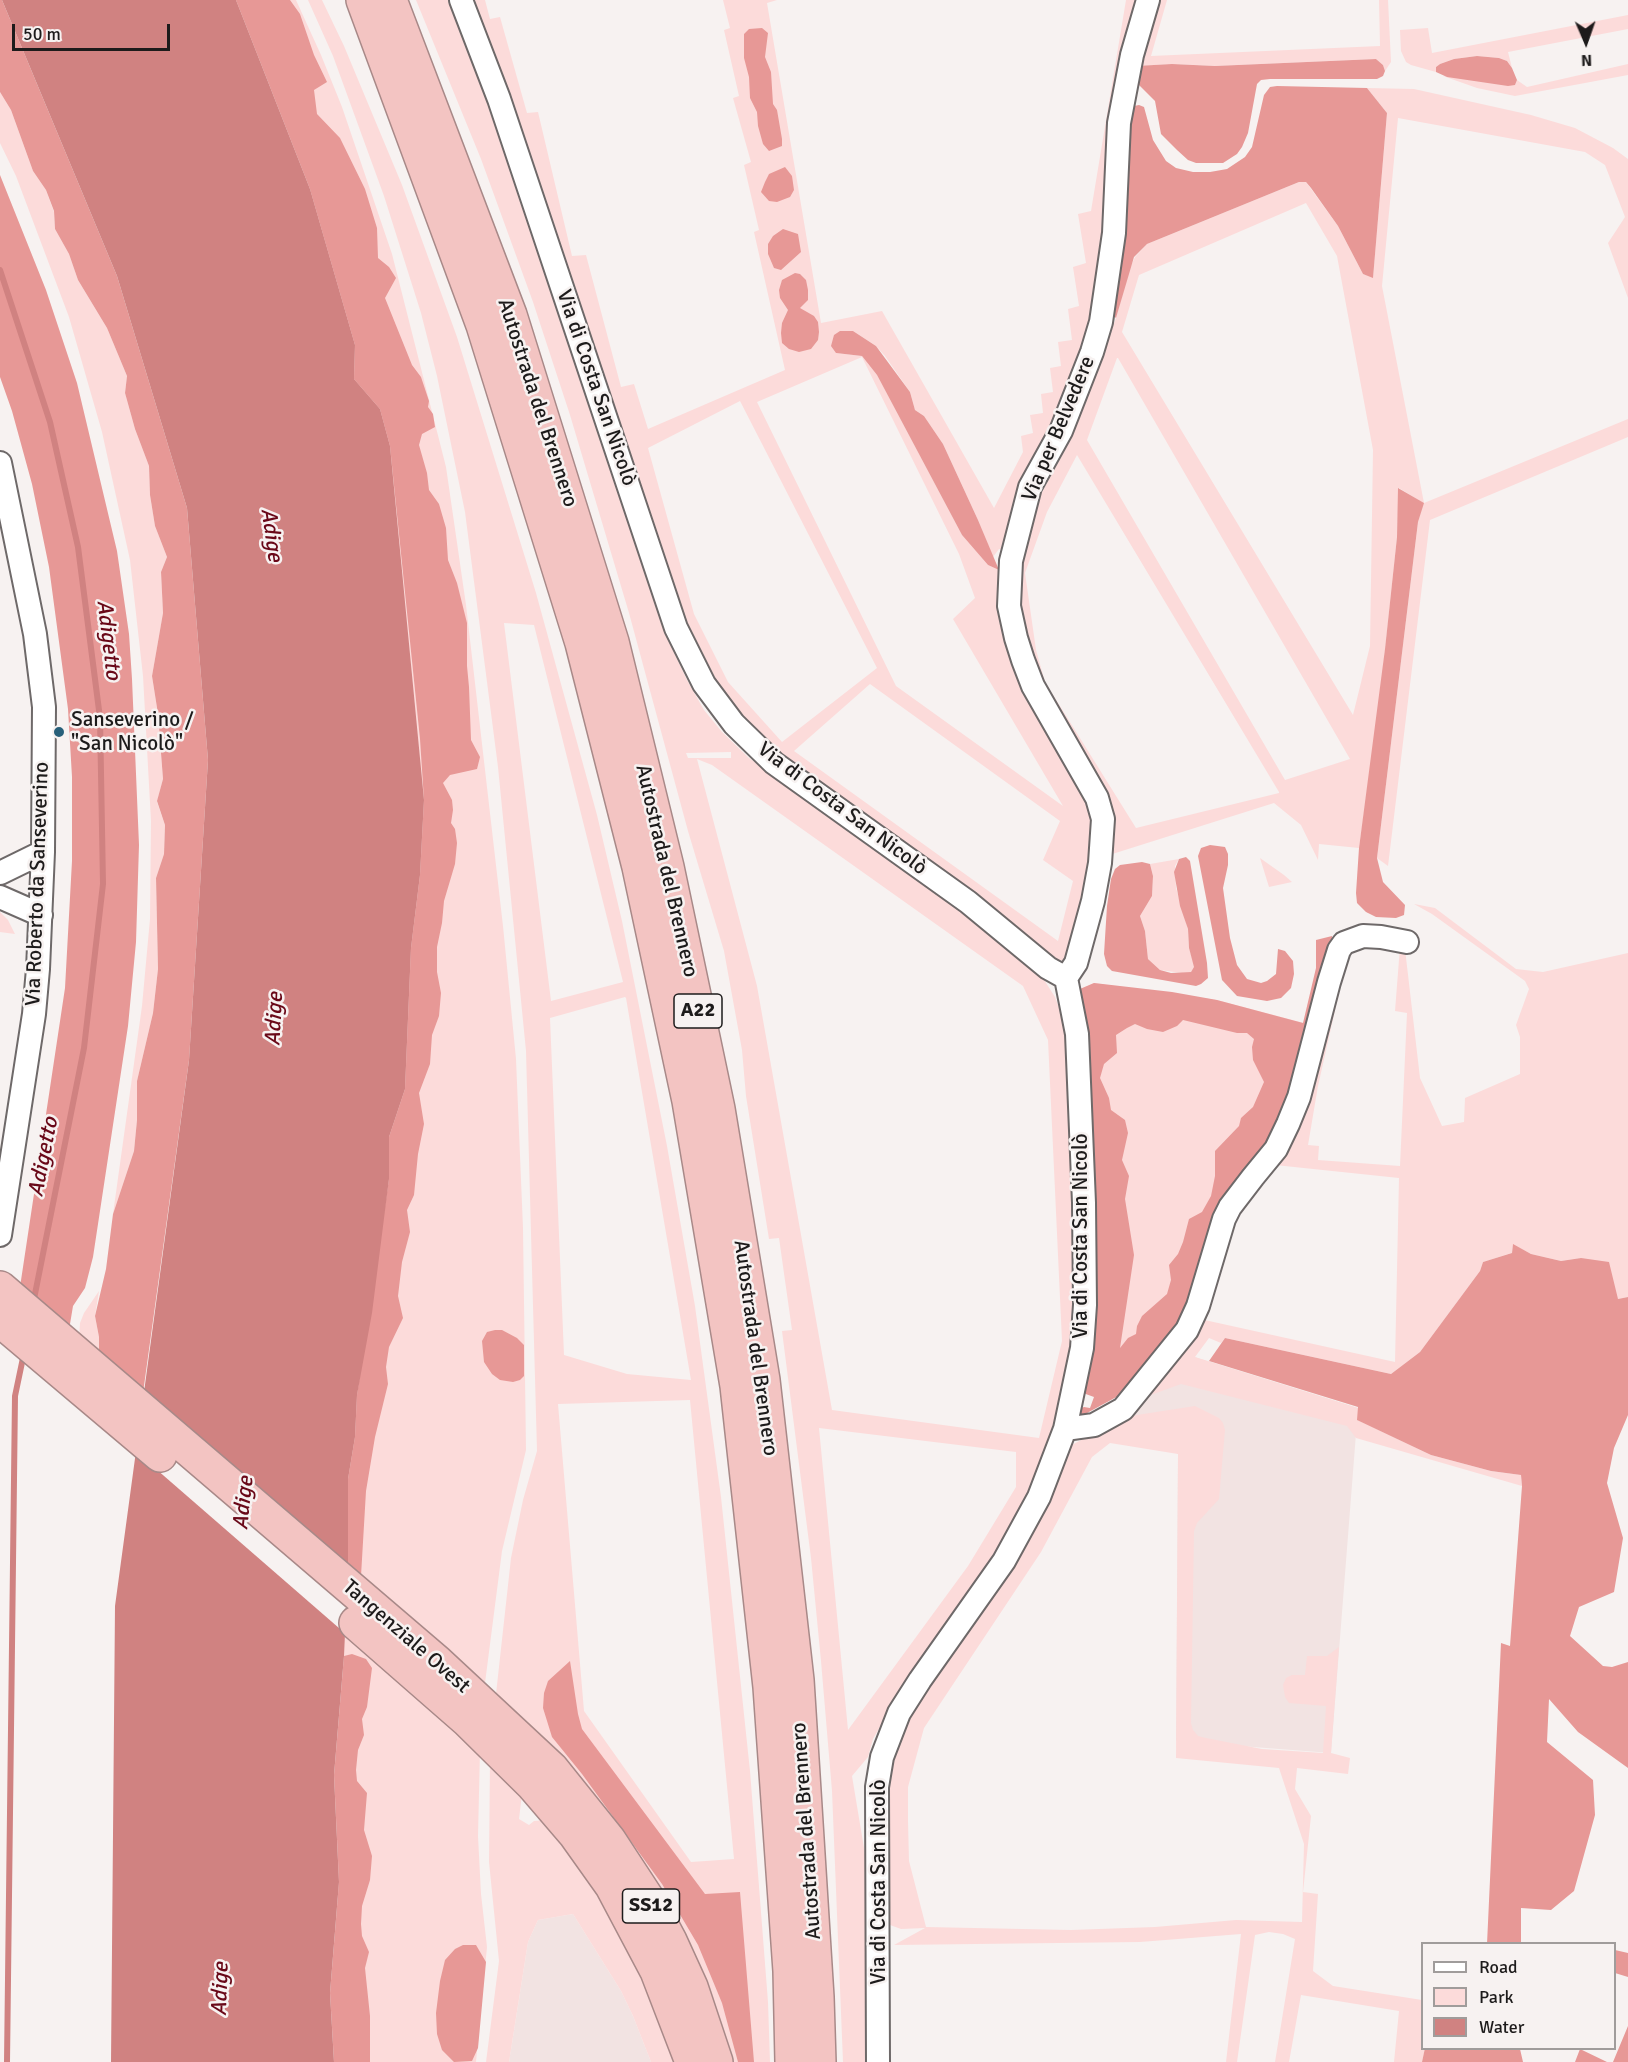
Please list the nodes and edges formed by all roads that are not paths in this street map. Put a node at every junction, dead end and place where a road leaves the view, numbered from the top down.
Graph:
1 (363, 0) edge
2 (390, 0) edge
3 (461, 0) edge
4 (1148, 0) edge
5 (0, 463) edge
6 (43, 852) junction
7 (0, 873) edge
8 (0, 897) edge
9 (41, 915) junction
10 (1407, 942) dead end
11 (1066, 978) junction
12 (0, 1235) edge
13 (0, 1288) edge
14 (0, 1320) edge
15 (1065, 1429) junction
16 (542, 1777) junction
17 (692, 2062) edge
18 (716, 2062) edge
19 (792, 2062) edge
20 (819, 2062) edge
21 (878, 2062) edge

1 - 19 highway, Autostrada del Brennero / A22
2 - 20 highway, Autostrada del Brennero / A22
3 - 11 street, Via di Costa San Nicolò
4 - 11 street, Via per Belvedere
5 - 6 street, Via Roberto da Sanseverino
6 - 7 street
6 - 9 street, Via Roberto da Sanseverino
8 - 9 street
9 - 12 street, Via Roberto da Sanseverino
10 - 15 street
11 - 15 street, Via di Costa San Nicolò
13 - 16 highway, Tangenziale Ovest / SS12
14 - 16 highway, Tangenziale Ovest / SS12
15 - 21 street, Via di Costa San Nicolò
16 - 17 highway, Tangenziale Ovest / SS12
16 - 18 highway, Tangenziale Ovest / SS12

